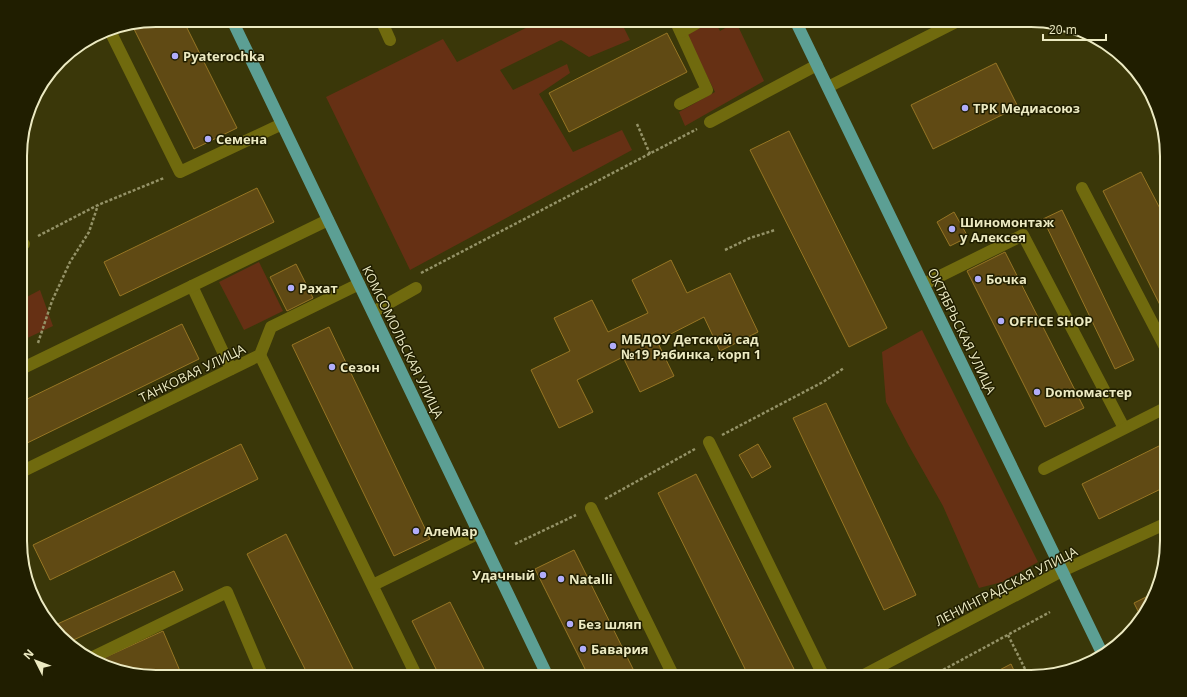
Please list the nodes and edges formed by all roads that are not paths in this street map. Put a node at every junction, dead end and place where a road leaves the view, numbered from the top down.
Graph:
1 (235, 27) edge
2 (384, 27) edge
3 (678, 27) edge
4 (690, 27) edge
5 (798, 27) edge
6 (946, 27) edge
7 (681, 32) junction
8 (112, 35) edge
9 (390, 40) dead end
10 (817, 65) junction
11 (828, 86) junction
12 (680, 104) dead end
13 (710, 122) road end
14 (282, 124) junction
15 (1082, 188) dead end
16 (328, 220) junction
17 (359, 284) junction
18 (924, 284) junction
19 (192, 286) junction
20 (416, 288) dead end
21 (373, 312) junction
22 (1160, 338) edge
23 (260, 355) junction
24 (27, 367) edge
25 (232, 369) junction
26 (1160, 410) edge
27 (1124, 428) junction
28 (709, 442) road end
29 (27, 469) edge
30 (1044, 469) dead end
31 (591, 508) road end
32 (1160, 526) edge
33 (479, 533) junction
34 (1062, 571) junction
35 (373, 585) junction
36 (1100, 650) edge
37 (96, 655) edge
38 (260, 670) edge
39 (414, 670) edge
40 (545, 670) edge
41 (671, 670) edge
42 (821, 670) edge
43 (873, 670) edge

1 - 14 main road, КОМСОМОЛЬСКАЯ УЛИЦА
2 - 9 street
3 - 7 street
4 - 7 street
5 - 10 main road, ОКТЯБРЬСКАЯ УЛИЦА
6 - 11 street
7 - 12 street
8 - 14 street
10 - 11 main road, ОКТЯБРЬСКАЯ УЛИЦА
10 - 13 street
11 - 18 main road, ОКТЯБРЬСКАЯ УЛИЦА
14 - 16 main road, КОМСОМОЛЬСКАЯ УЛИЦА
15 - 22 street
16 - 17 main road, КОМСОМОЛЬСКАЯ УЛИЦА
16 - 19 street
17 - 21 main road, КОМСОМОЛЬСКАЯ УЛИЦА
17 - 23 street, ТАНКОВАЯ УЛИЦА
18 - 27 street
18 - 34 main road, ОКТЯБРЬСКАЯ УЛИЦА
19 - 24 street
19 - 25 street
20 - 21 street
21 - 33 main road, КОМСОМОЛЬСКАЯ УЛИЦА
23 - 25 street, ТАНКОВАЯ УЛИЦА
23 - 35 street
25 - 29 street, ТАНКОВАЯ УЛИЦА
26 - 27 street
27 - 30 street
28 - 42 street
31 - 41 street
32 - 34 street, ЛЕНИНГРАДСКАЯ УЛИЦА
33 - 35 street
33 - 40 main road, КОМСОМОЛЬСКАЯ УЛИЦА
34 - 36 main road, ОКТЯБРЬСКАЯ УЛИЦА
34 - 43 street, ЛЕНИНГРАДСКАЯ УЛИЦА
35 - 39 street
37 - 38 street

